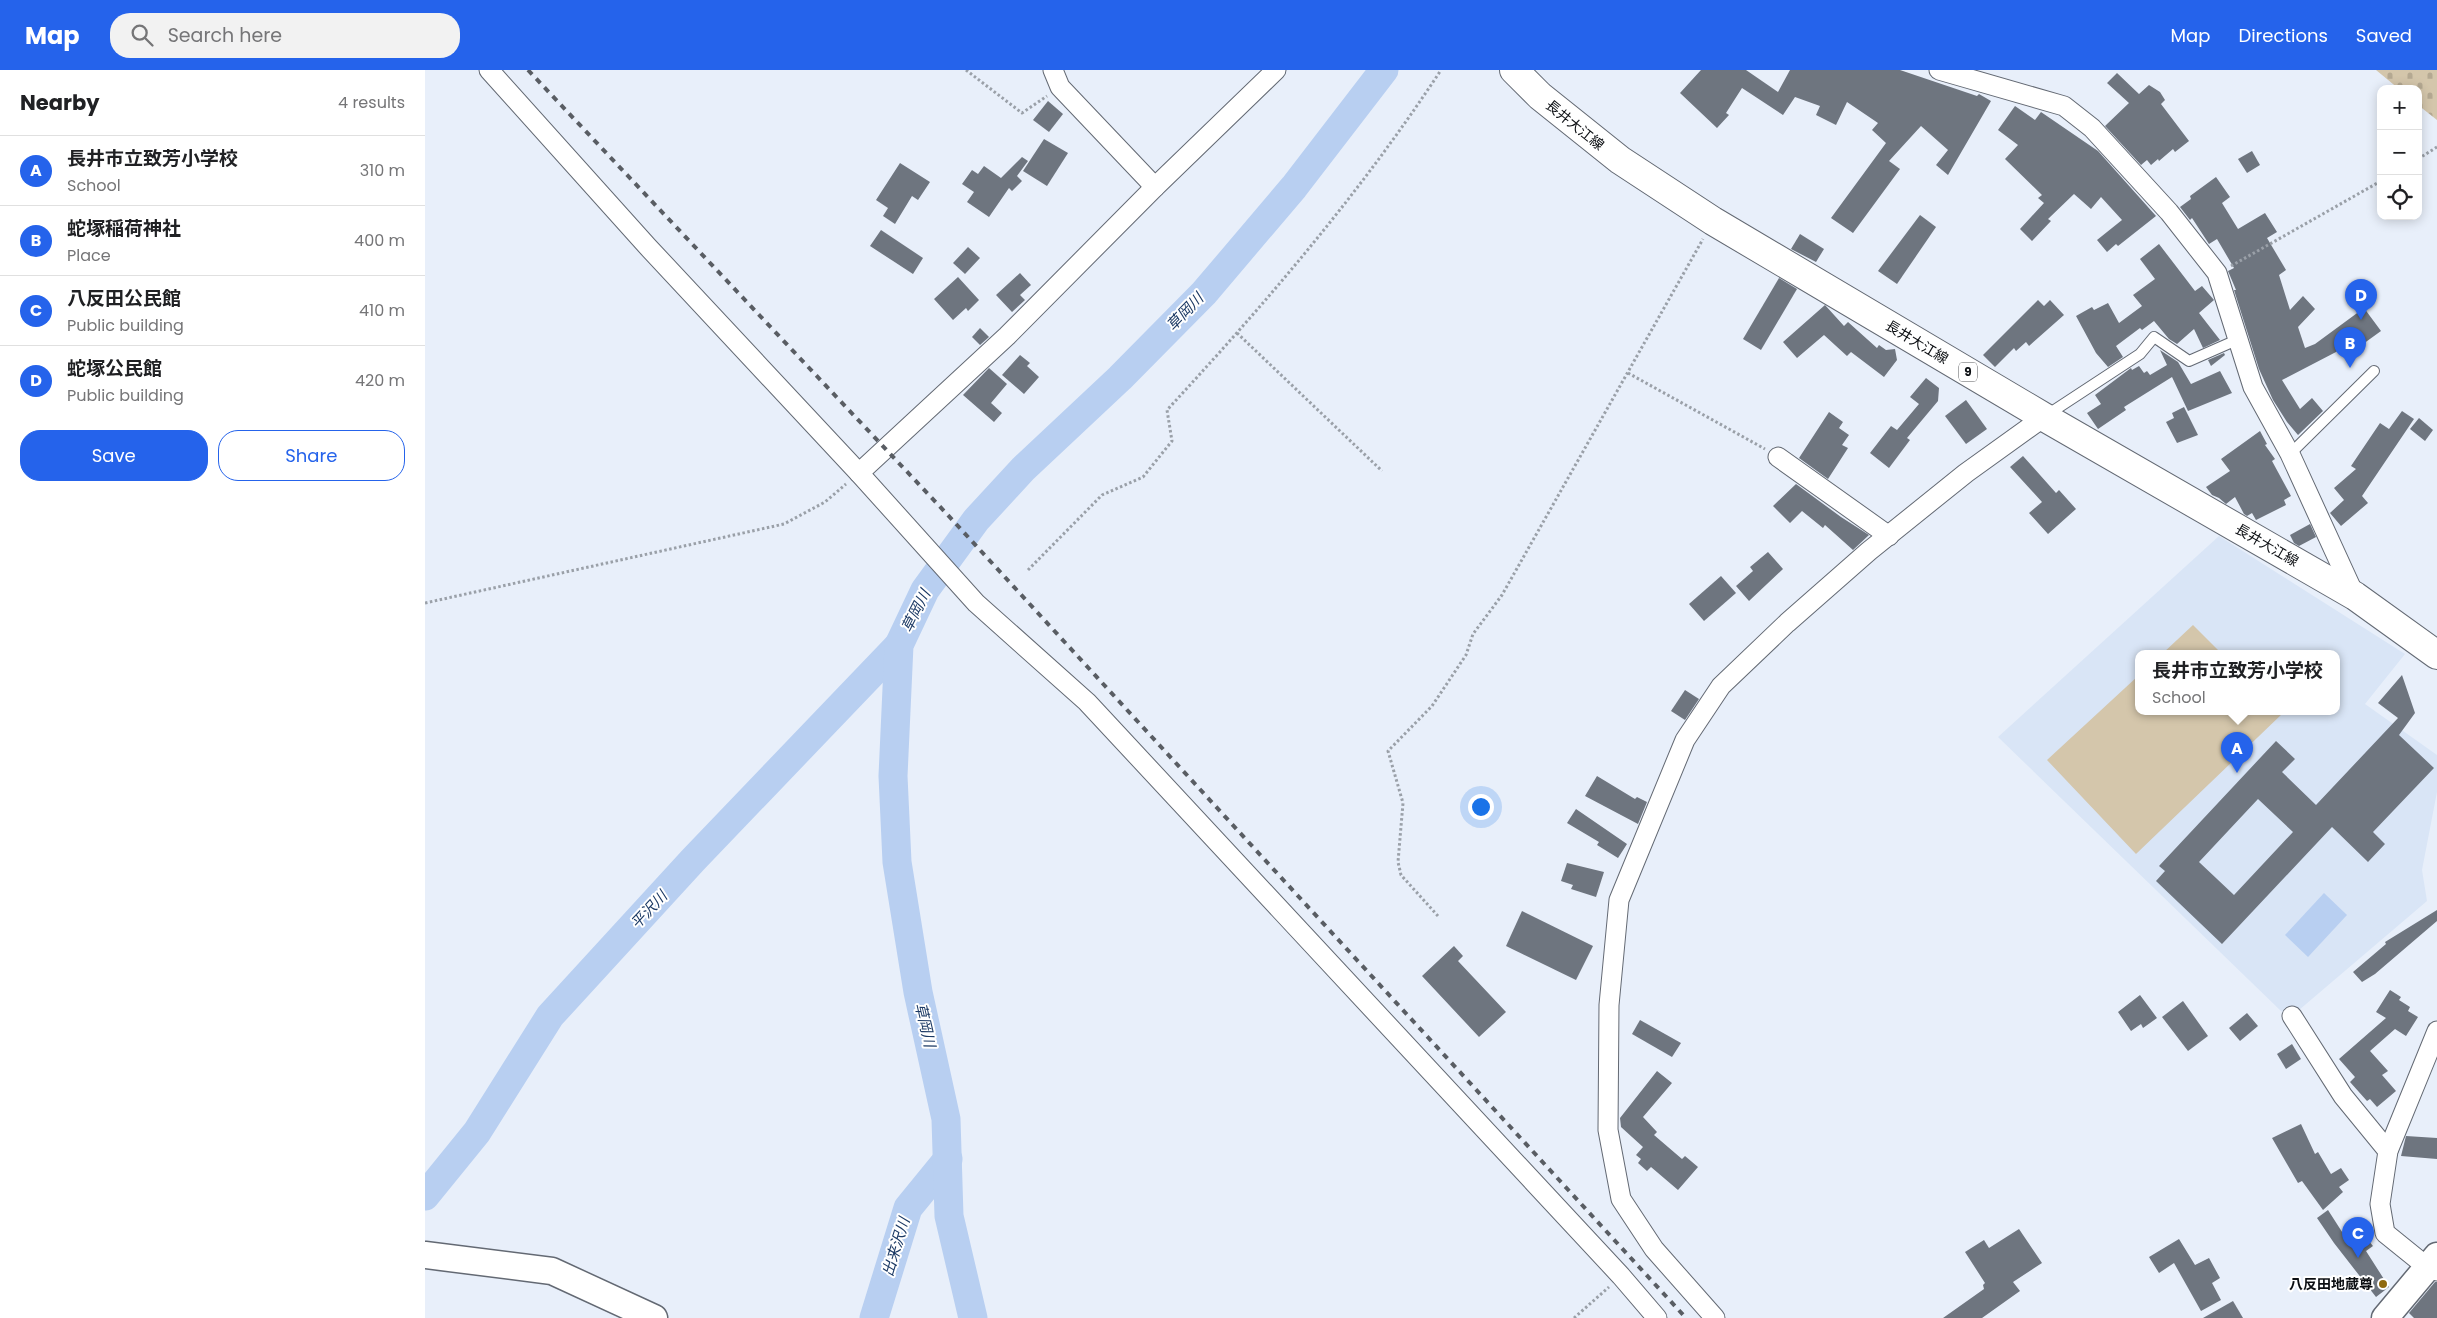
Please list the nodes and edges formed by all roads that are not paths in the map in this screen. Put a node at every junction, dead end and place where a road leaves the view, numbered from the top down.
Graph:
1 (489, 70) edge
2 (1276, 70) edge
3 (1514, 70) edge
4 (1939, 70) edge
5 (1057, 79) edge
6 (1155, 187) junction
7 (2239, 340) junction
8 (2374, 371) dead end
9 (2044, 417) junction
10 (2290, 454) junction
11 (1778, 457) road end
12 (859, 473) junction
13 (1889, 536) junction
14 (2355, 596) junction
15 (2437, 655) edge
16 (2292, 1016) dead end
17 (2437, 1032) edge
18 (2388, 1151) junction
19 (425, 1255) edge
20 (2434, 1265) edge
21 (654, 1318) edge
22 (1657, 1318) edge
23 (1715, 1318) edge
24 (2385, 1318) edge

1 - 12 street
2 - 6 street
3 - 9 main road, 長井大江線 / 9
4 - 7 street
5 - 6 street
6 - 12 street
7 - 9 lane
7 - 10 street
8 - 10 lane
9 - 13 street
9 - 14 main road, 長井大江線 / 9
10 - 14 street
11 - 13 street
12 - 22 street
13 - 23 street
14 - 15 main road, 長井大江線 / 9
16 - 18 street
17 - 18 street
18 - 20 street
19 - 21 street
20 - 24 street

